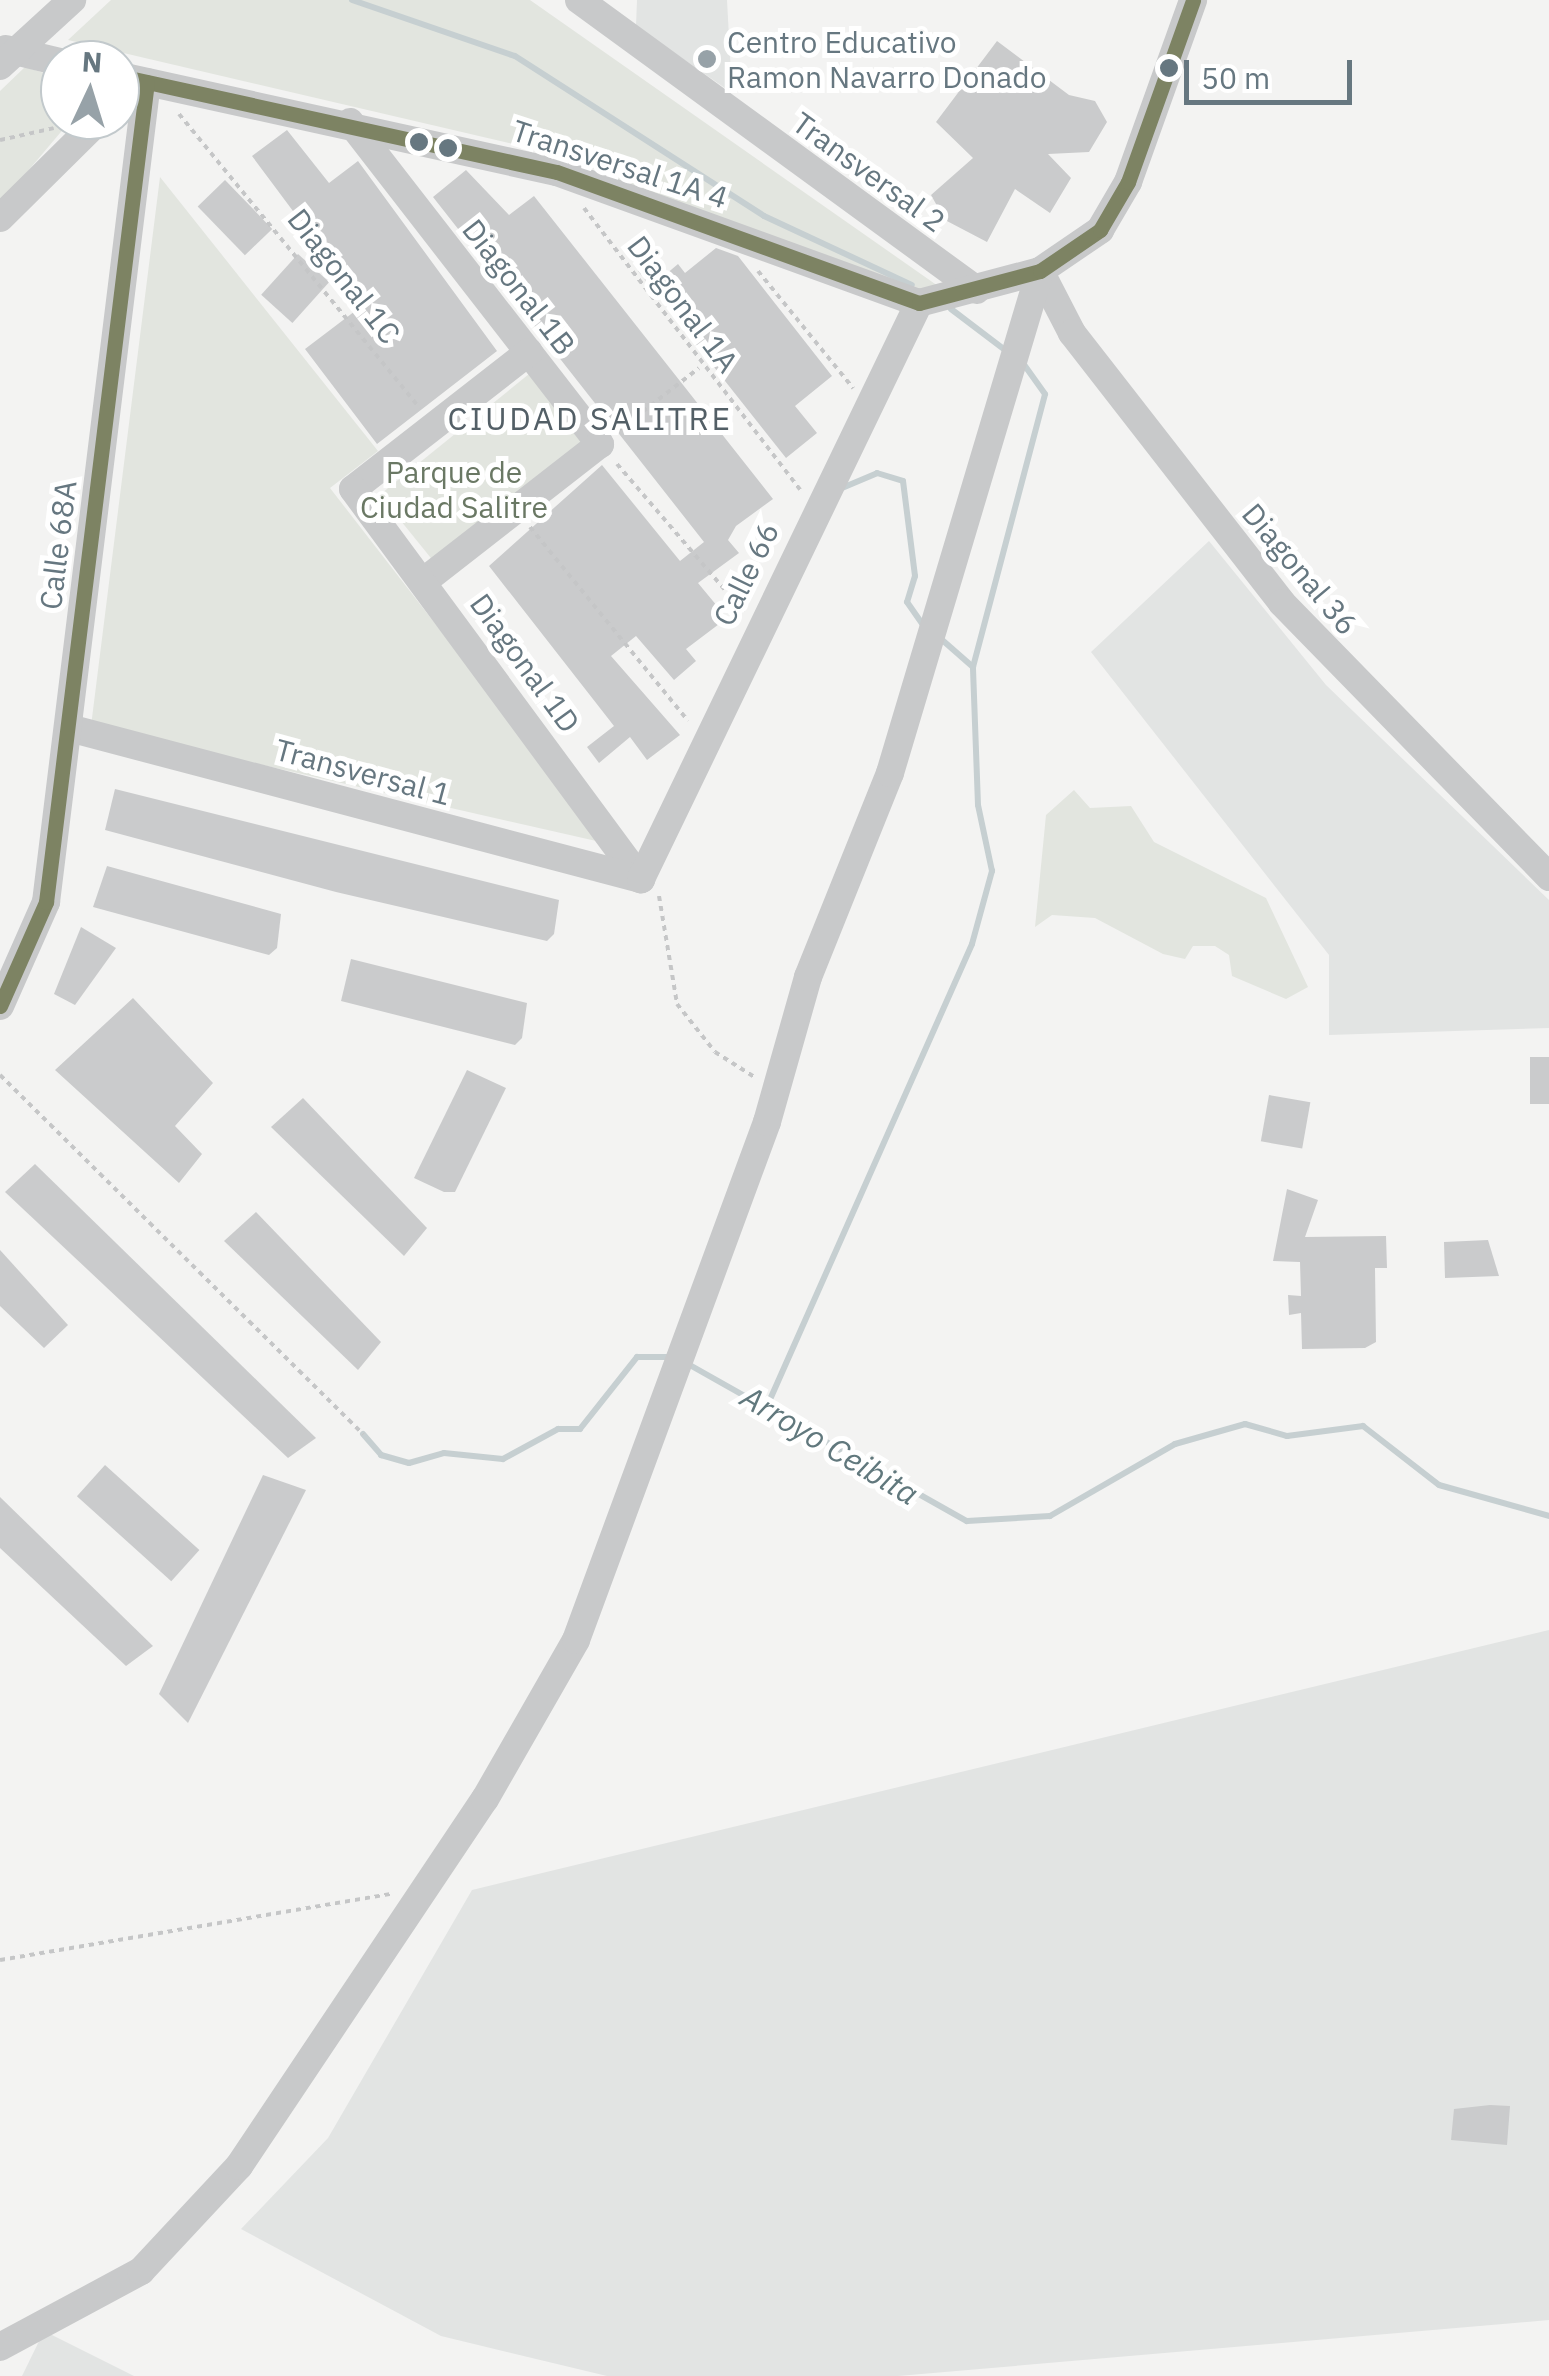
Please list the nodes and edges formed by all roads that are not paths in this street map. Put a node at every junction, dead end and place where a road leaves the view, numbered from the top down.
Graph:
1 (72, 0) edge
2 (579, 0) edge
3 (1193, 0) edge
4 (609, 12) edge
5 (5, 55) edge
6 (40, 59) edge
7 (140, 86) edge
8 (350, 122) junction
9 (78, 140) edge
10 (127, 140) edge
11 (2, 214) edge
12 (1040, 271) junction
13 (976, 290) junction
14 (920, 303) junction
15 (529, 352) junction
16 (425, 580) junction
17 (69, 728) junction
18 (646, 868) junction
19 (1549, 877) edge
20 (0, 1006) edge
21 (0, 2347) edge

1 - 5 street
2 - 4 street, Transversal 2
3 - 12 street
4 - 13 street, Transversal 2
5 - 6 street
7 - 8 street, Transversal 1A 4
8 - 14 street, Transversal 1A 4
8 - 15 street, Diagonal 1B
9 - 11 street
10 - 17 street, Calle 68A
12 - 13 street
12 - 19 street, Diagonal 36
12 - 21 street
13 - 14 street
14 - 18 street, Calle 66
15 - 16 street, Diagonal 1B
15 - 16 street, Diagonal 1D
16 - 18 street, Diagonal 1D
17 - 18 street, Transversal 1
17 - 20 street, Calle 68A

